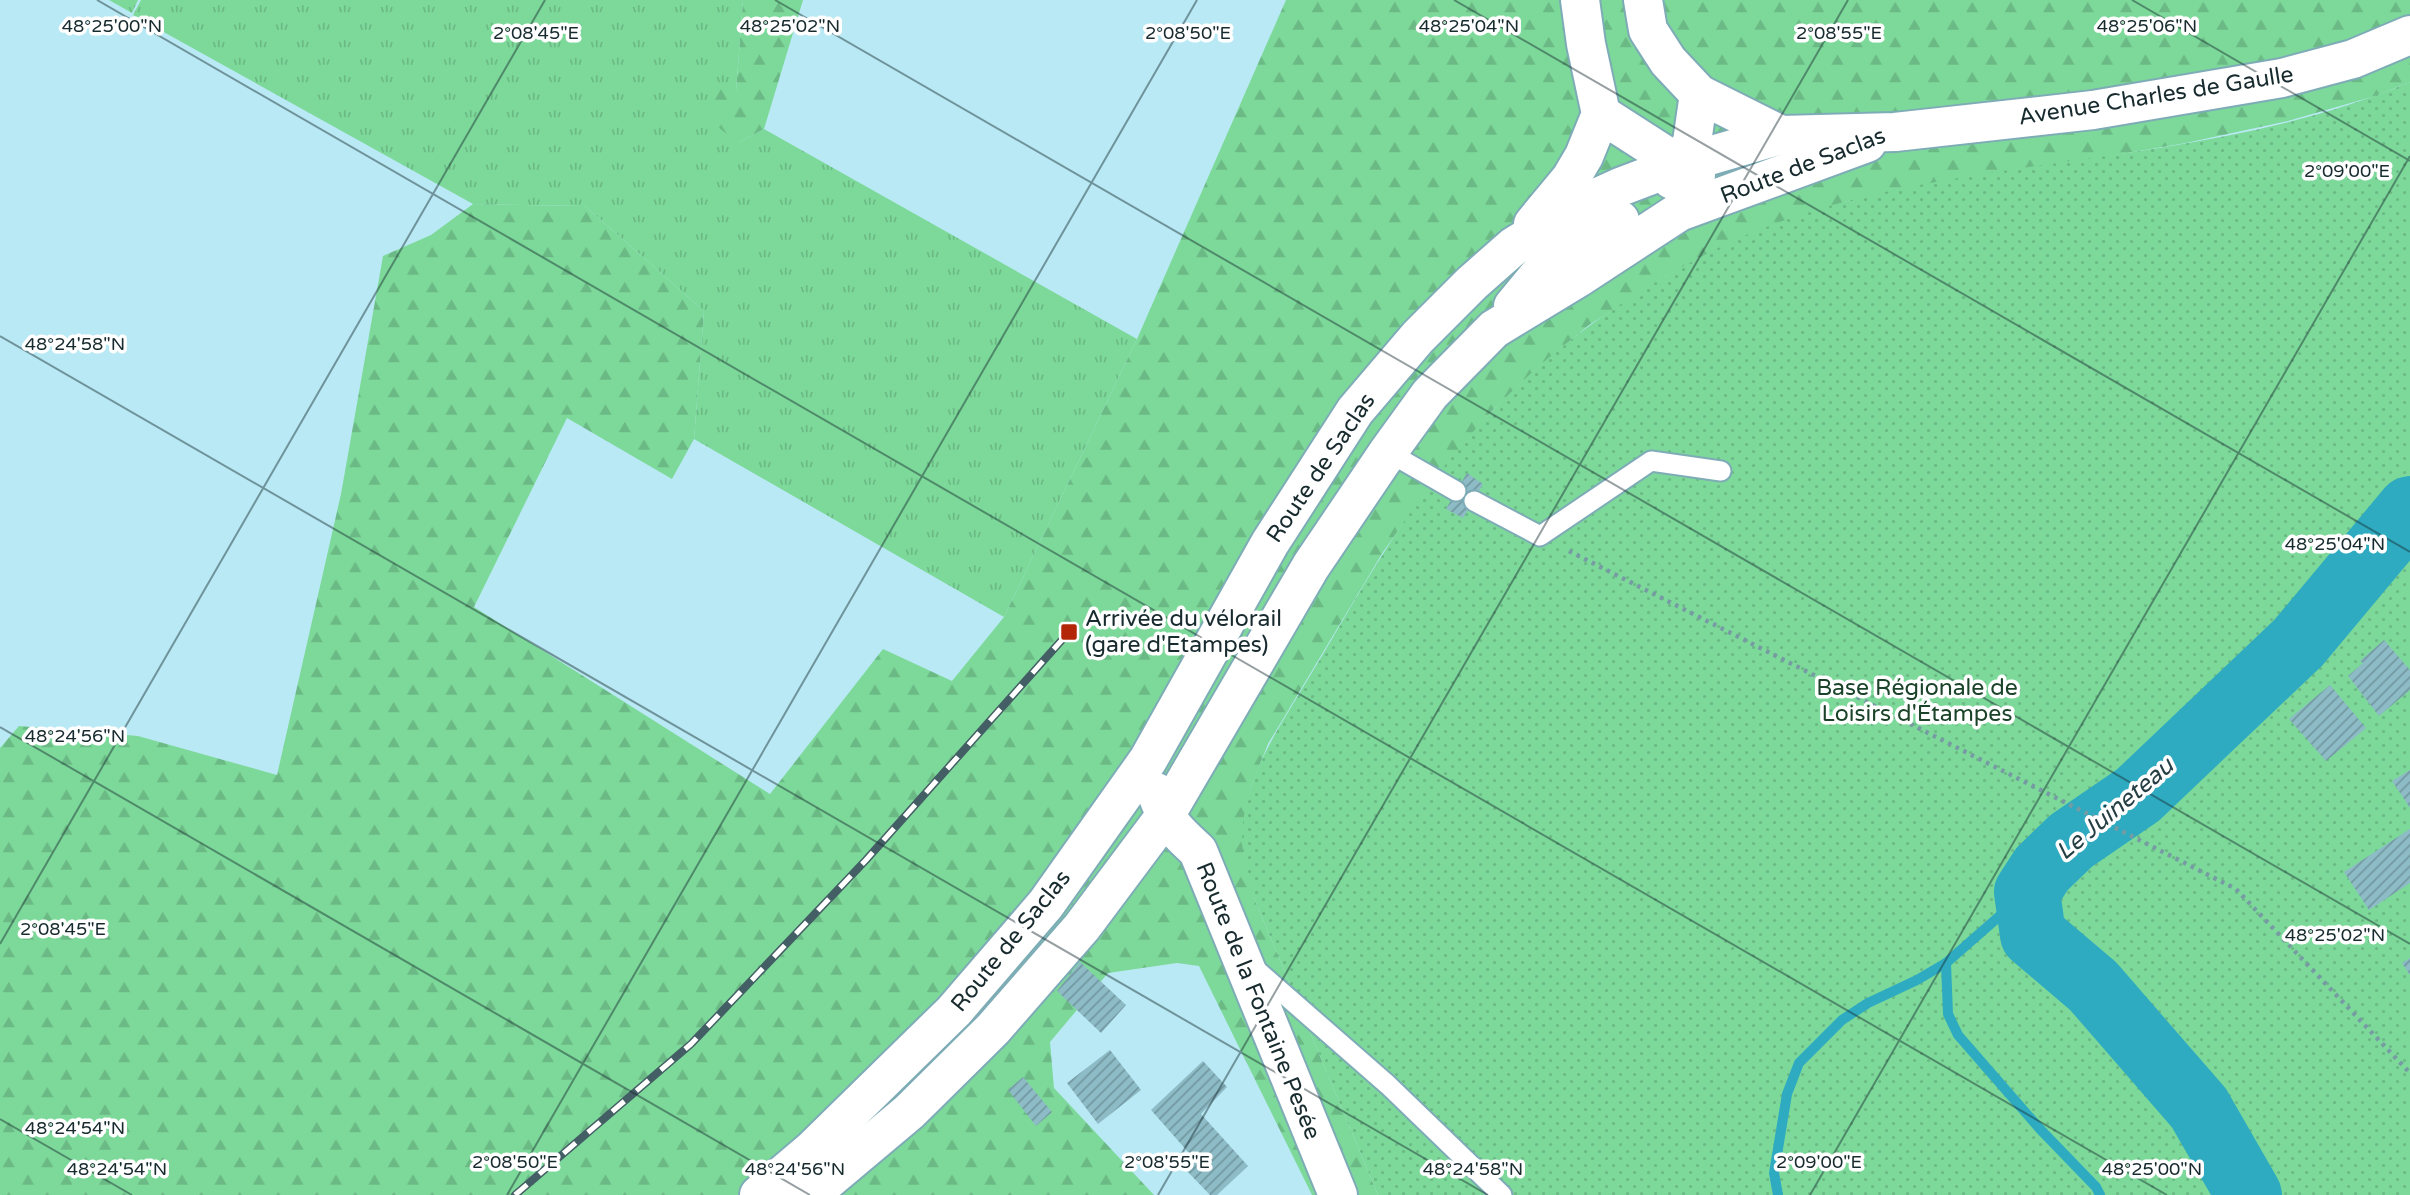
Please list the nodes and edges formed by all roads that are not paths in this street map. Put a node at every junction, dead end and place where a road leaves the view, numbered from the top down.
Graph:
1 (1580, 0) edge
2 (1643, 0) edge
3 (2410, 35) edge
4 (1699, 94) junction
5 (1601, 114) junction
6 (1895, 132) junction
7 (1781, 135) junction
8 (1678, 165) junction
9 (1731, 193) junction
10 (1514, 246) junction
11 (1494, 329) junction
12 (1388, 452) junction
13 (1721, 471) dead end
14 (1148, 760) junction
15 (1165, 816) junction
16 (1239, 954) junction
17 (760, 1195) edge
18 (801, 1195) edge
19 (1338, 1195) edge
20 (1502, 1195) edge

1 - 5 main road
2 - 4 main road
3 - 6 main road, Avenue Charles de Gaulle
4 - 7 main road
4 - 8 main road
5 - 8 main road
5 - 10 main road
6 - 7 main road, Route de Saclas
6 - 9 main road, Route de Saclas
7 - 8 main road, Route de Saclas
8 - 9 main road
8 - 10 main road, Route de Saclas
8 - 11 main road
9 - 11 main road, Route de Saclas
10 - 14 main road, Route de Saclas
11 - 12 main road, Route de Saclas
12 - 13 lane
12 - 15 main road, Route de Saclas
14 - 15 main road
14 - 17 main road, Route de Saclas
15 - 16 main road, Route de la Fontaine Pesée
15 - 18 main road, Route de Saclas
16 - 19 main road, Route de la Fontaine Pesée
16 - 20 lane

